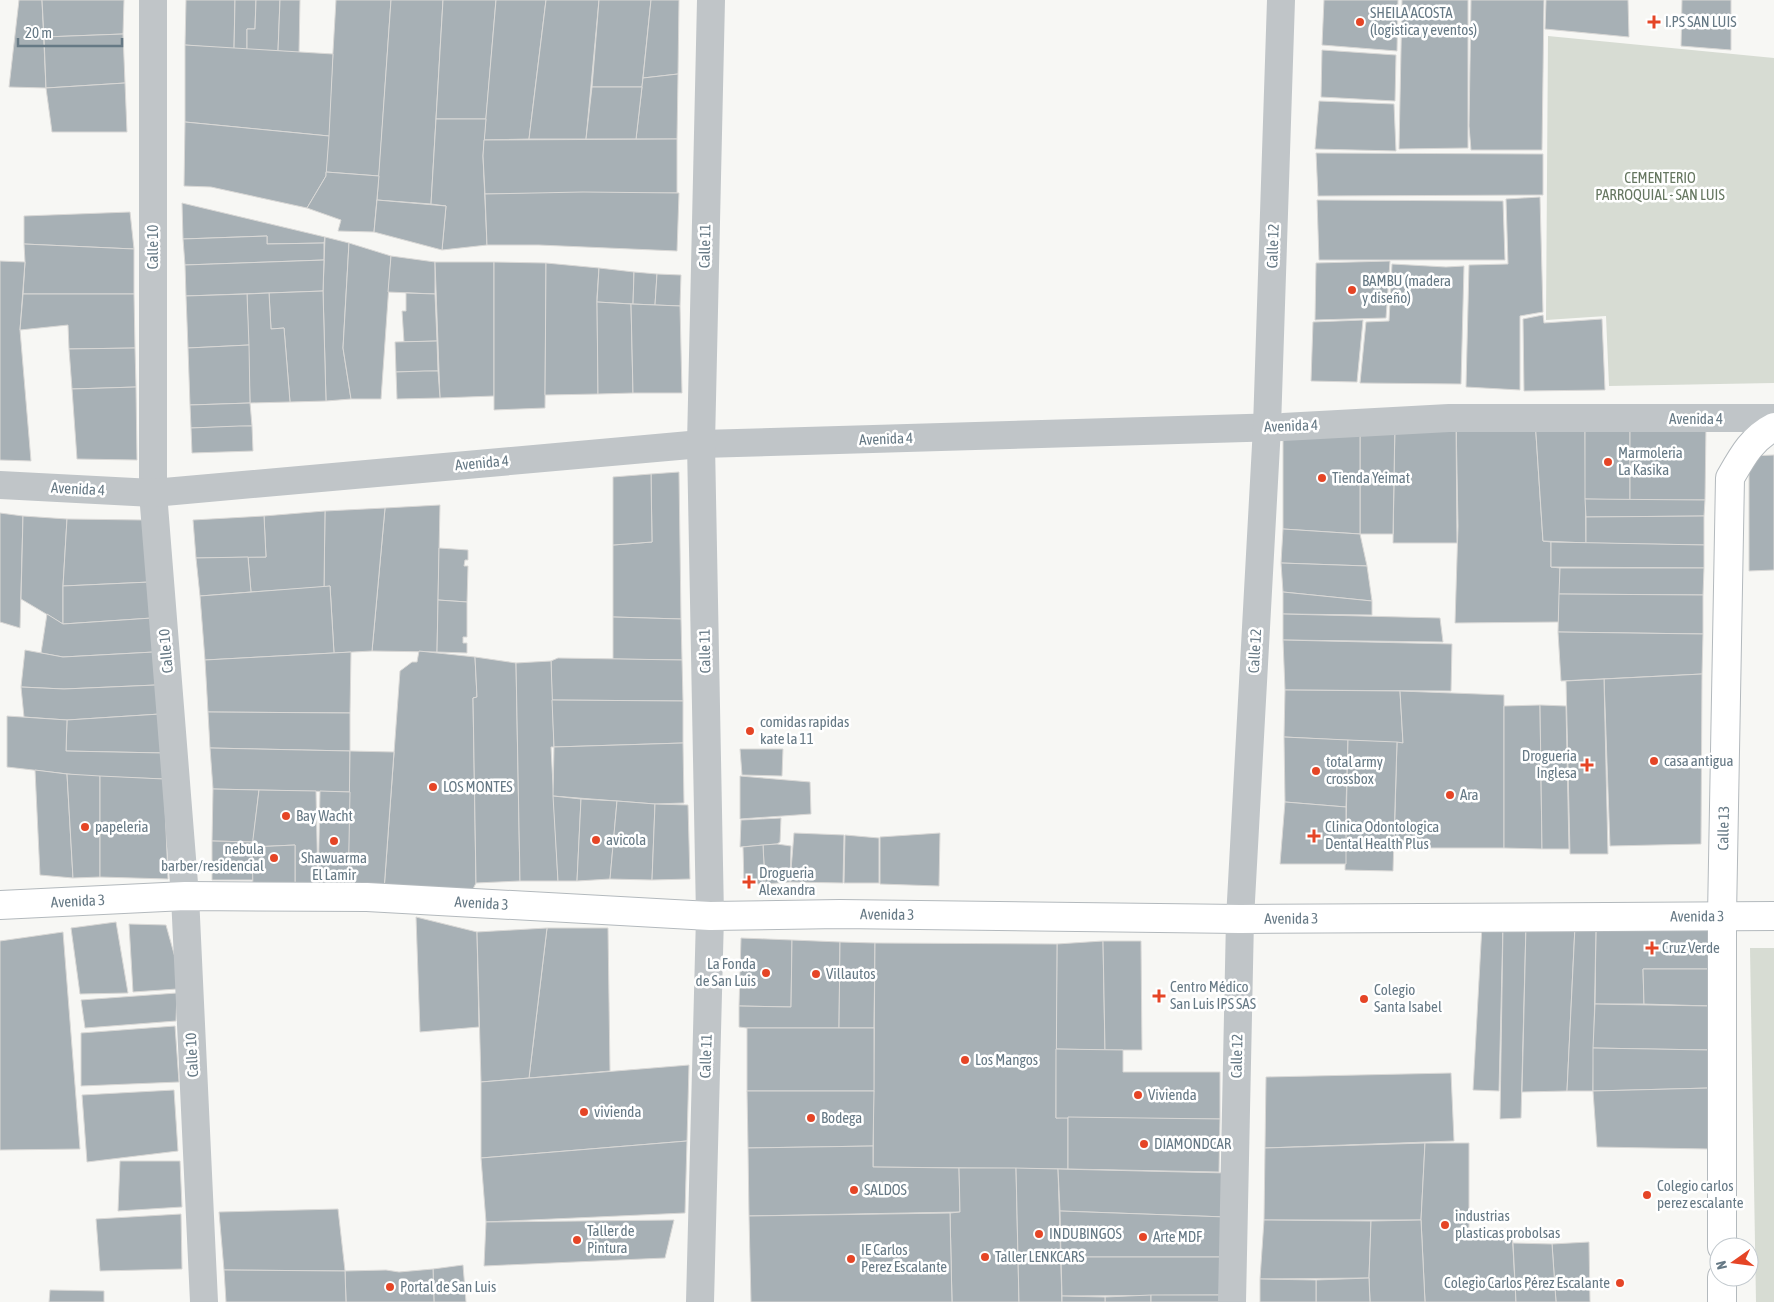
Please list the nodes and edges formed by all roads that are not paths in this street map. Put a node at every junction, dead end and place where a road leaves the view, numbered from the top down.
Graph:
1 (153, 0) edge
2 (711, 0) edge
3 (1281, 0) edge
4 (1774, 418) edge
5 (1267, 426) junction
6 (1774, 426) edge
7 (701, 444) junction
8 (0, 485) edge
9 (153, 492) junction
10 (185, 896) junction
11 (0, 905) edge
12 (710, 916) junction
13 (1722, 916) junction
14 (1774, 916) edge
15 (1240, 919) junction
16 (1722, 1237) edge
17 (1722, 1287) edge
18 (204, 1302) edge
19 (700, 1302) edge
20 (1232, 1302) edge
21 (1722, 1302) edge

1 - 9 street, Calle 10
2 - 7 street, Calle 11
3 - 5 street, Calle 12
4 - 5 street, Avenida 4
5 - 7 street, Avenida 4
5 - 15 street, Calle 12
6 - 13 main road, Calle 13
7 - 9 street, Avenida 4
7 - 12 street, Calle 11
8 - 9 street, Avenida 4
9 - 10 street, Calle 10
10 - 11 main road, Avenida 3
10 - 12 main road, Avenida 3
10 - 18 street, Calle 10
12 - 15 main road, Avenida 3
12 - 19 street, Calle 11
13 - 14 main road, Avenida 3
13 - 15 main road, Avenida 3
13 - 16 main road, Calle 13
15 - 20 street, Calle 12
17 - 21 main road

